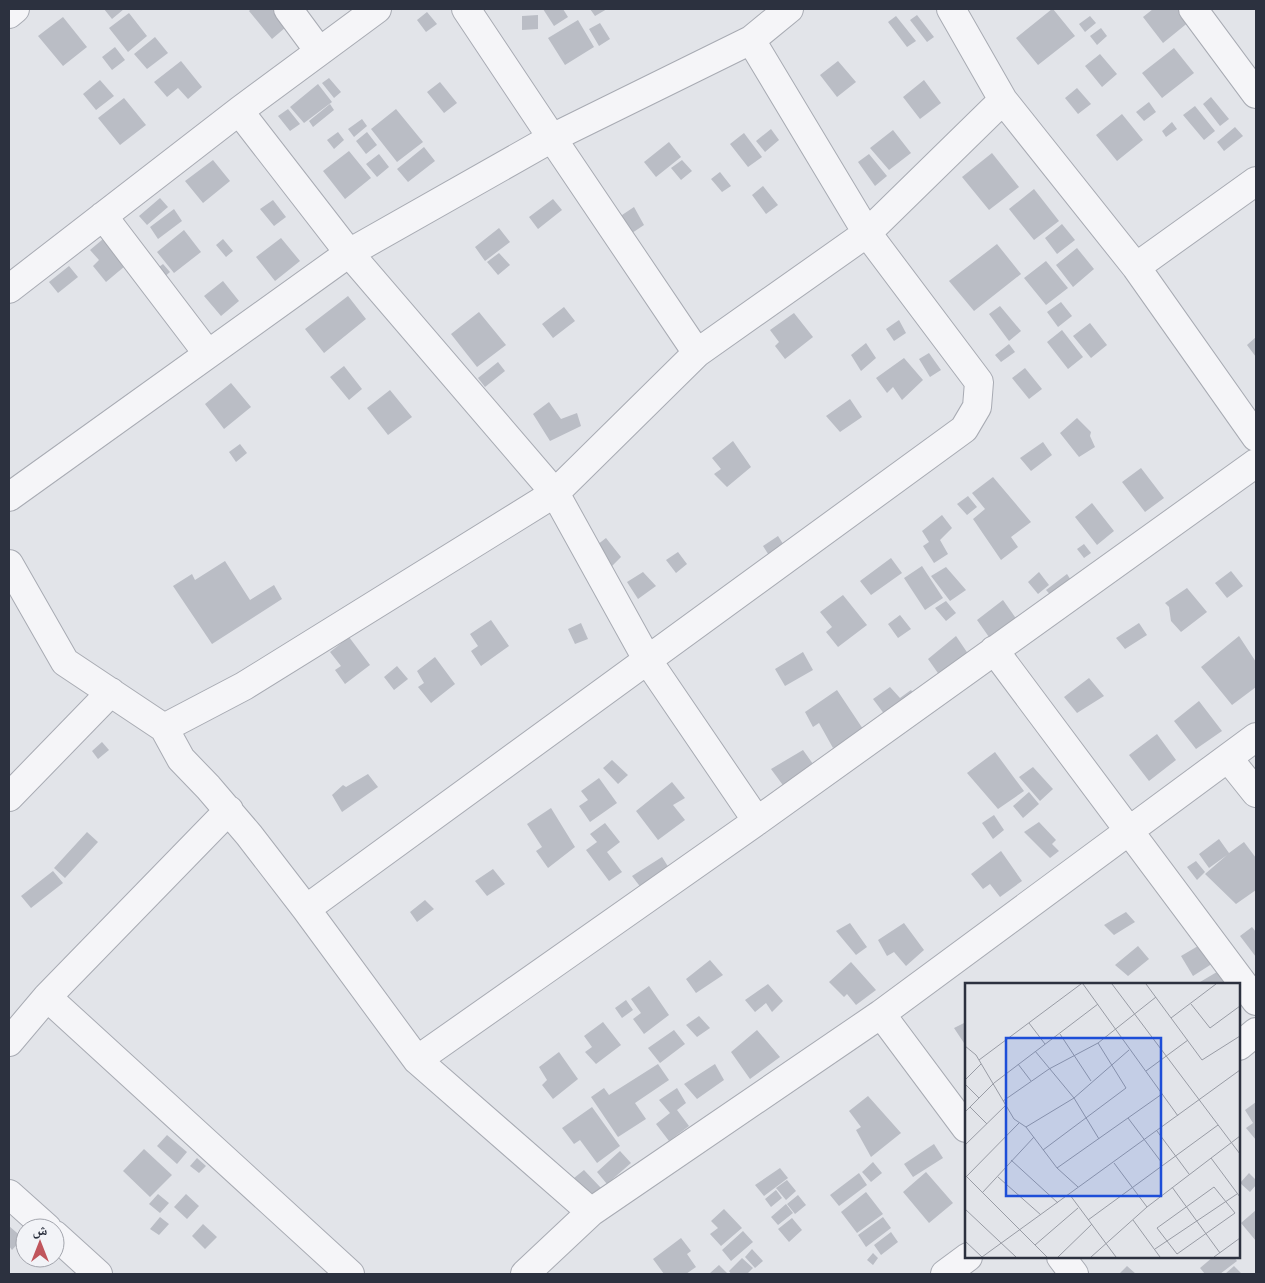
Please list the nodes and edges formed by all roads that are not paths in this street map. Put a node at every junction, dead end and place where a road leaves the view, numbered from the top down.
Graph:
1 (15, 9) edge
2 (288, 9) edge
3 (377, 9) edge
4 (466, 9) edge
5 (788, 9) edge
6 (951, 9) edge
7 (1193, 9) edge
8 (9, 14) edge
9 (751, 40) junction
10 (319, 51) junction
11 (1256, 94) edge
12 (1003, 100) junction
13 (239, 110) junction
14 (552, 138) junction
15 (1256, 181) edge
16 (103, 216) junction
17 (867, 233) junction
18 (349, 253) junction
19 (1136, 267) junction
20 (9, 290) edge
21 (697, 353) junction
22 (208, 354) junction
23 (1256, 437) edge
24 (1256, 463) edge
25 (555, 492) junction
26 (9, 497) edge
27 (9, 564) edge
28 (994, 650) junction
29 (648, 661) junction
30 (111, 692) junction
31 (164, 728) junction
32 (1256, 737) edge
33 (1228, 758) junction
34 (1256, 793) edge
35 (9, 797) edge
36 (228, 810) junction
37 (757, 821) junction
38 (1129, 831) junction
39 (306, 909) junction
40 (47, 997) junction
41 (1256, 1001) edge
42 (881, 1014) junction
43 (1256, 1032) edge
44 (9, 1042) edge
45 (1240, 1045) edge
46 (416, 1060) junction
47 (965, 1127) edge
48 (9, 1194) edge
49 (591, 1212) junction
50 (36, 1218) edge
51 (65, 1245) edge
52 (967, 1258) edge
53 (1062, 1258) edge
54 (98, 1274) edge
55 (350, 1274) edge
56 (525, 1274) edge
57 (945, 1274) edge
58 (1074, 1274) edge

1 - 8 street
2 - 10 street
3 - 10 street
4 - 14 street
5 - 9 street
6 - 12 street
7 - 11 street
9 - 14 street
9 - 17 street
10 - 13 street
12 - 17 street
12 - 19 street
13 - 16 street
13 - 18 street
14 - 18 street
14 - 21 street
15 - 19 street
16 - 20 street
16 - 22 street
17 - 21 street
17 - 29 street
18 - 22 street
18 - 25 street
19 - 23 street
21 - 25 street
22 - 26 street
24 - 28 street
25 - 29 street
25 - 31 street
27 - 30 street
28 - 37 street
28 - 38 street
29 - 37 street
29 - 39 street
30 - 31 street
30 - 35 street
31 - 36 street
32 - 33 street
33 - 34 street
33 - 38 street
36 - 39 street
36 - 40 street
37 - 46 street
38 - 41 street
38 - 42 street
39 - 46 street
40 - 44 street
40 - 55 street
42 - 47 street
42 - 49 street
43 - 45 street
46 - 49 street
48 - 50 street
49 - 56 street
51 - 54 street
52 - 57 street
53 - 58 street

